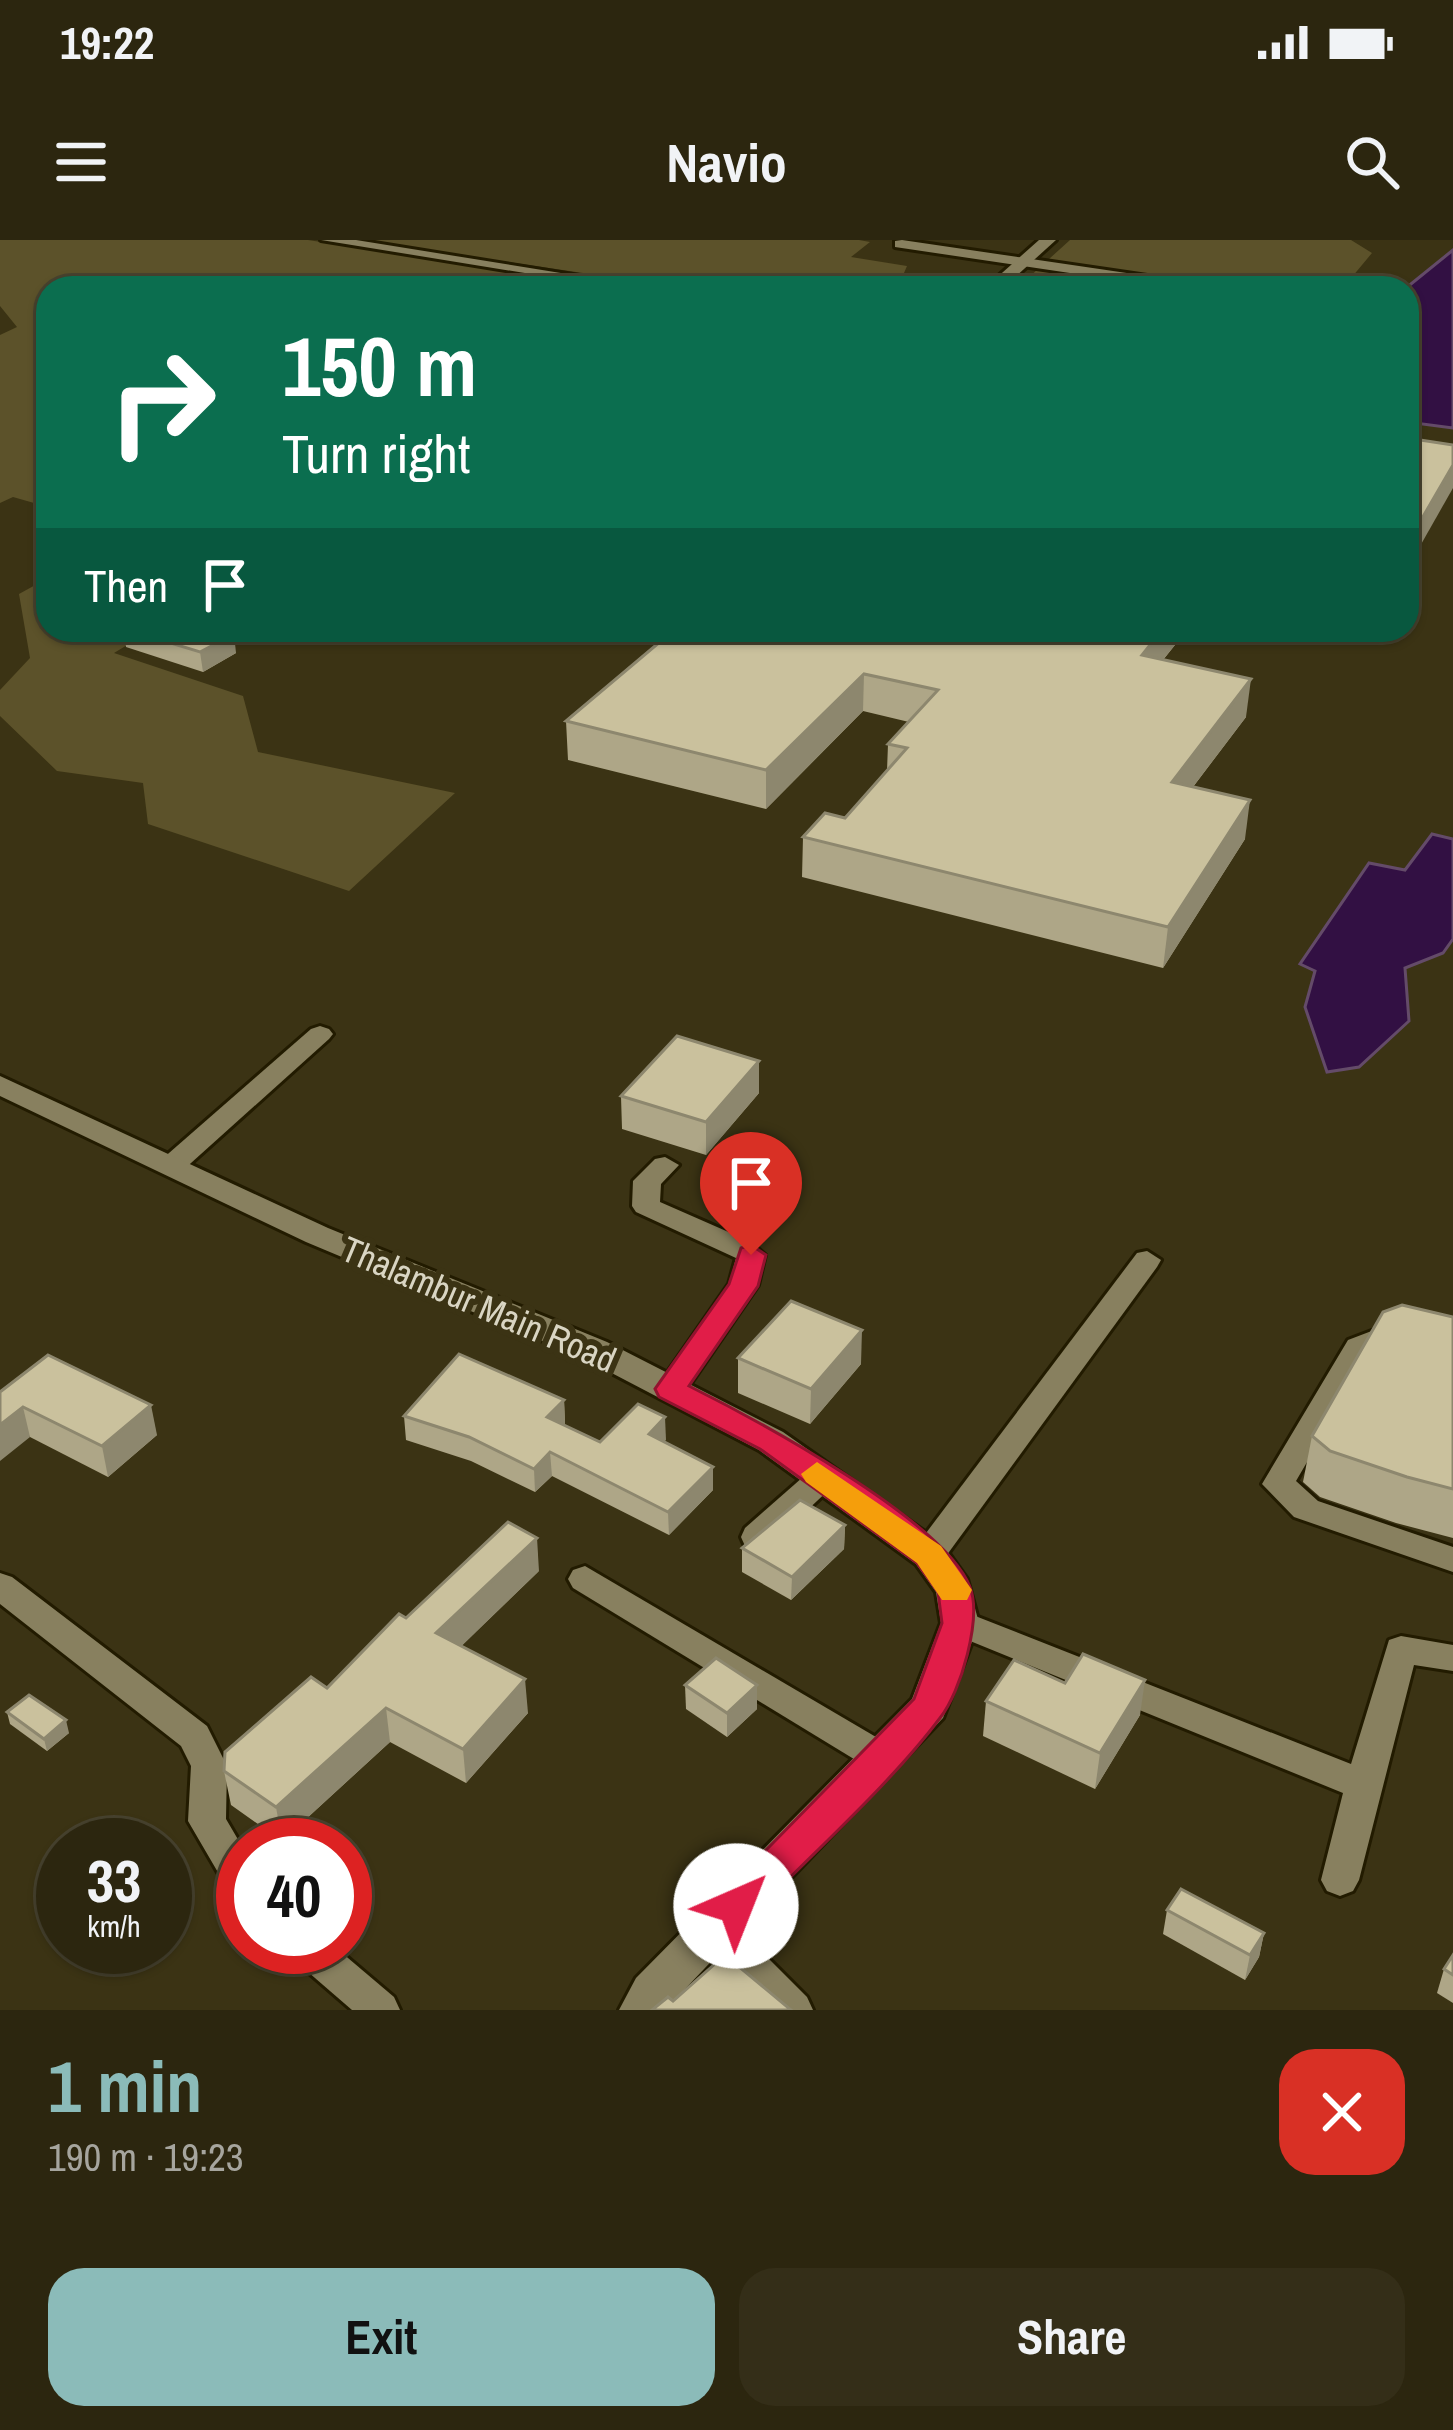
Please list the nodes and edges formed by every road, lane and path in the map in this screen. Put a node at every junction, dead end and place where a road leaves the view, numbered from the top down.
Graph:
1 (328, 240) edge
2 (1048, 240) edge
3 (900, 244) dead end
4 (1022, 262) junction
5 (567, 276) edge
6 (1006, 276) edge
7 (1119, 276) edge
8 (320, 1034) dead end
9 (0, 1084) edge
10 (665, 1165) dead end
11 (171, 1166) junction
12 (1147, 1260) dead end
13 (1453, 1350) edge
14 (670, 1389) junction
15 (823, 1478) junction
16 (757, 1538) edge
17 (929, 1554) junction
18 (1453, 1559) edge
19 (585, 1579) dead end
20 (0, 1586) edge
21 (959, 1623) junction
22 (1453, 1658) edge
23 (880, 1757) junction
24 (1363, 1786) junction
25 (216, 1836) edge
26 (1340, 1880) dead end
27 (713, 1929) junction
28 (338, 1974) edge
29 (380, 2010) edge
30 (640, 2010) edge
31 (793, 2010) edge

1 - 5 street
2 - 4 street
3 - 4 street
4 - 6 street
4 - 7 street
8 - 11 street
9 - 11 street, Thalambur Main Road
10 - 14 street
11 - 14 street, Thalambur Main Road
12 - 17 street
13 - 18 street
14 - 15 street, Thalambur Main Road
15 - 16 street
15 - 17 street, Thalambur Main Road
17 - 21 street, Thalambur Main Road
19 - 23 street
20 - 25 street
21 - 23 street
21 - 24 street
22 - 24 street
23 - 27 street
24 - 26 street
27 - 30 street
27 - 31 street
28 - 29 street

